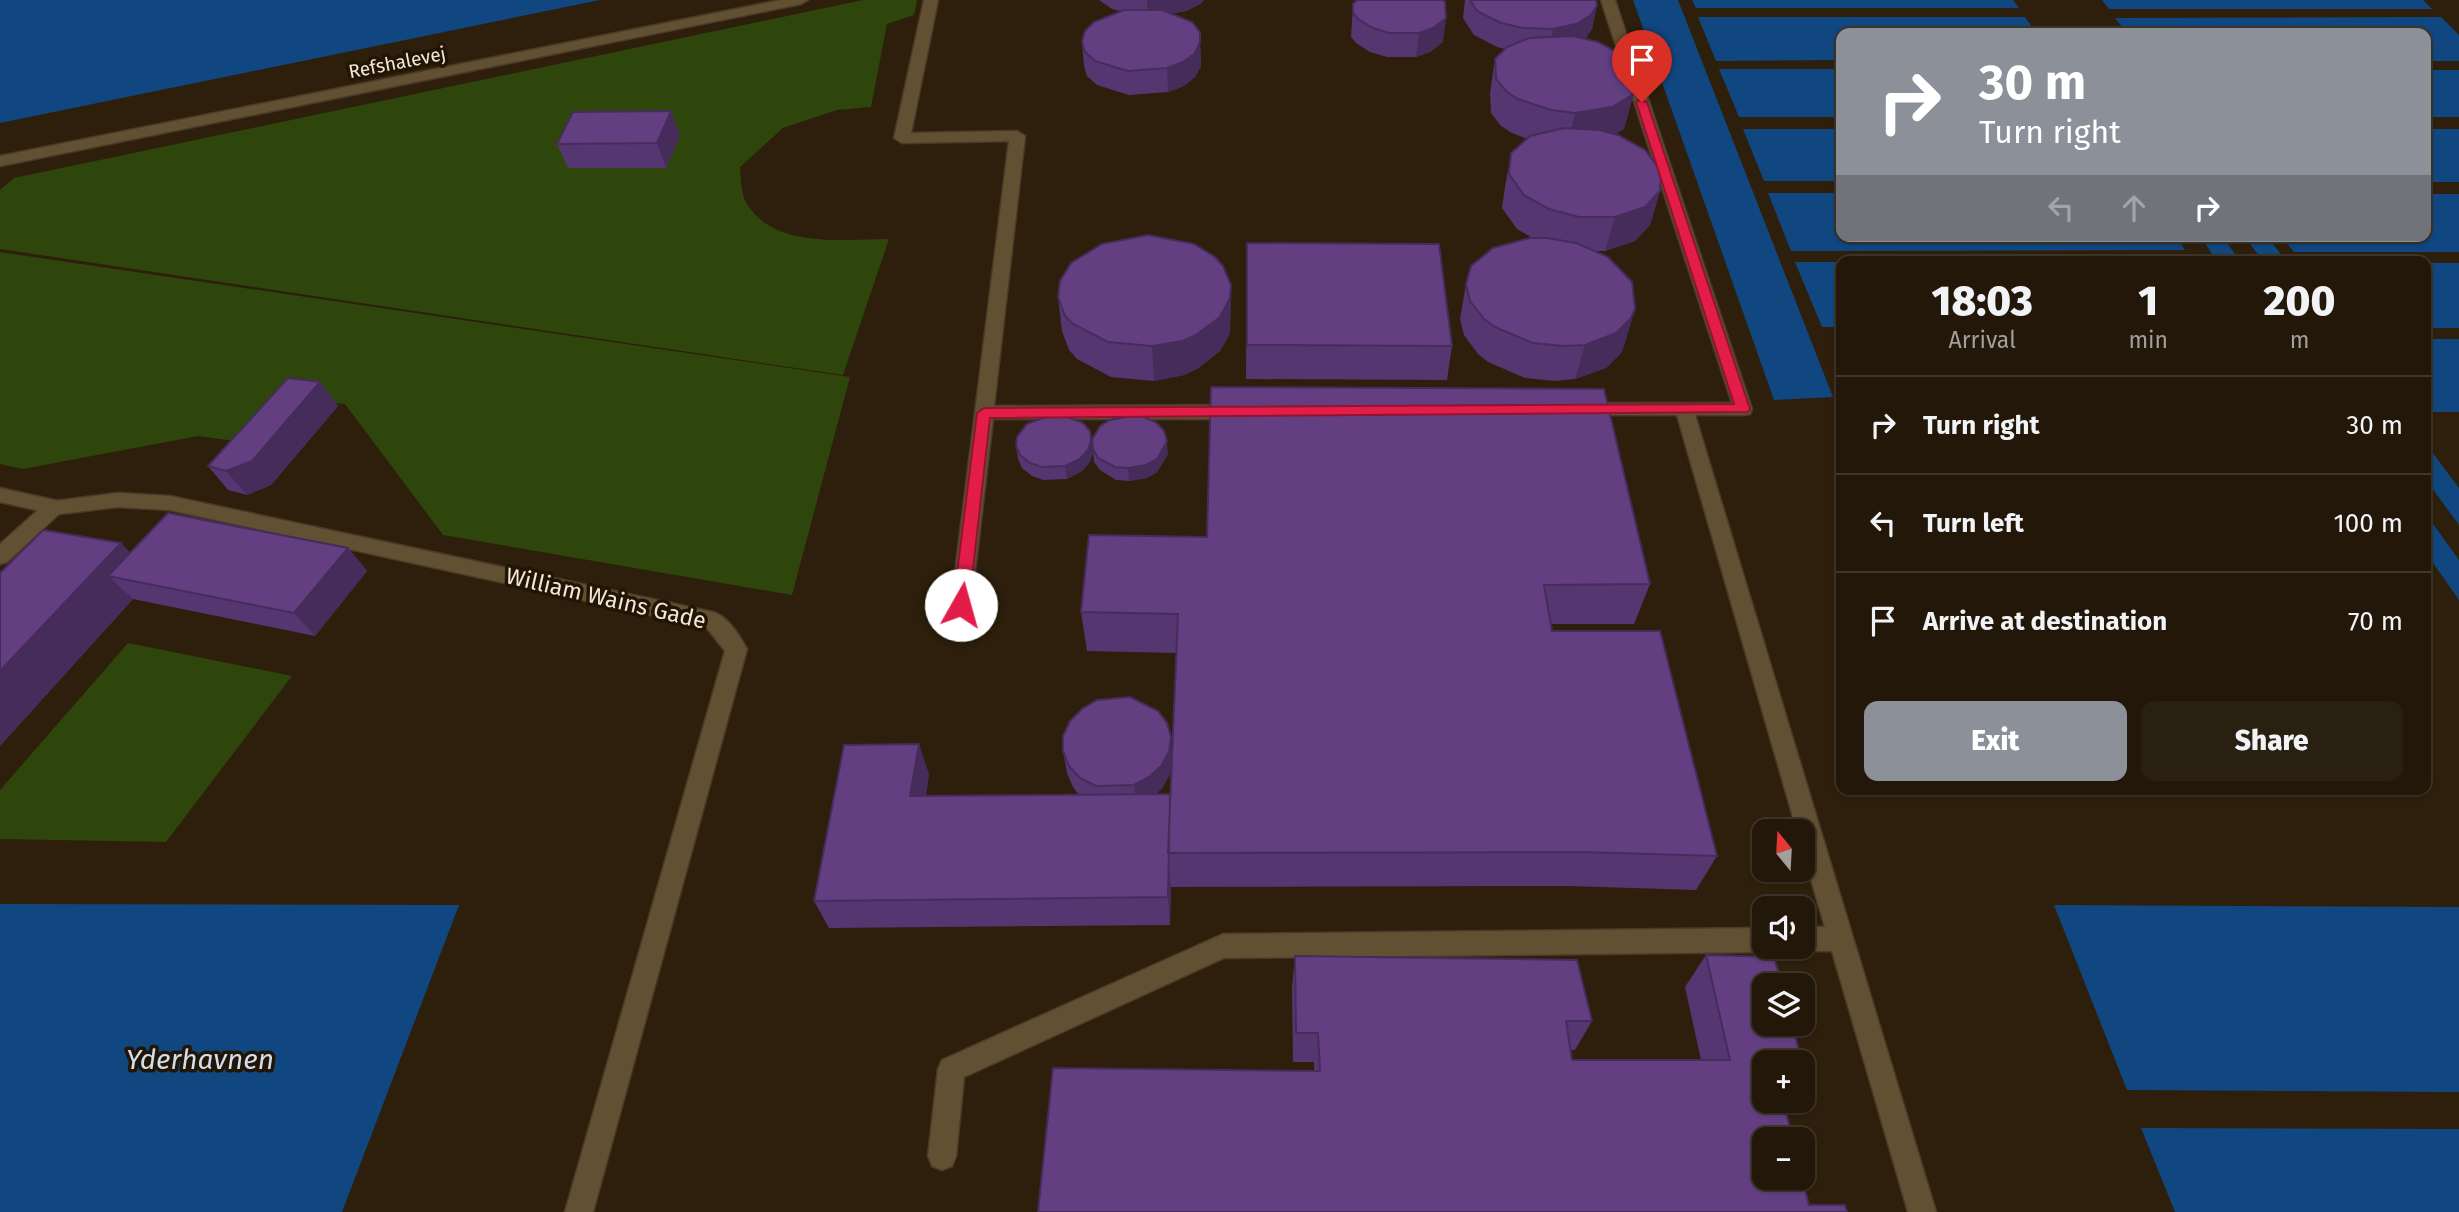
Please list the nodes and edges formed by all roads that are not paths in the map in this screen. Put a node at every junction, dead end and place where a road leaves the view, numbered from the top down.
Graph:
1 (801, 0) edge
2 (931, 0) edge
3 (1608, 0) edge
4 (0, 161) edge
5 (1685, 409) junction
6 (1561, 410) edge
7 (1259, 412) edge
8 (984, 413) junction
9 (0, 495) edge
10 (54, 507) junction
11 (0, 556) edge
12 (961, 605) dead end
13 (1815, 939) edge
14 (1839, 939) junction
15 (1752, 940) edge
16 (942, 1156) dead end
17 (579, 1212) edge
18 (1922, 1212) edge

1 - 4 street, Refshalevej
2 - 8 street
3 - 5 street
5 - 6 street
5 - 14 street
7 - 8 street
8 - 12 street
9 - 10 street, William Wains Gade
10 - 11 street
10 - 17 street, William Wains Gade
13 - 14 street
14 - 18 street
15 - 16 street

